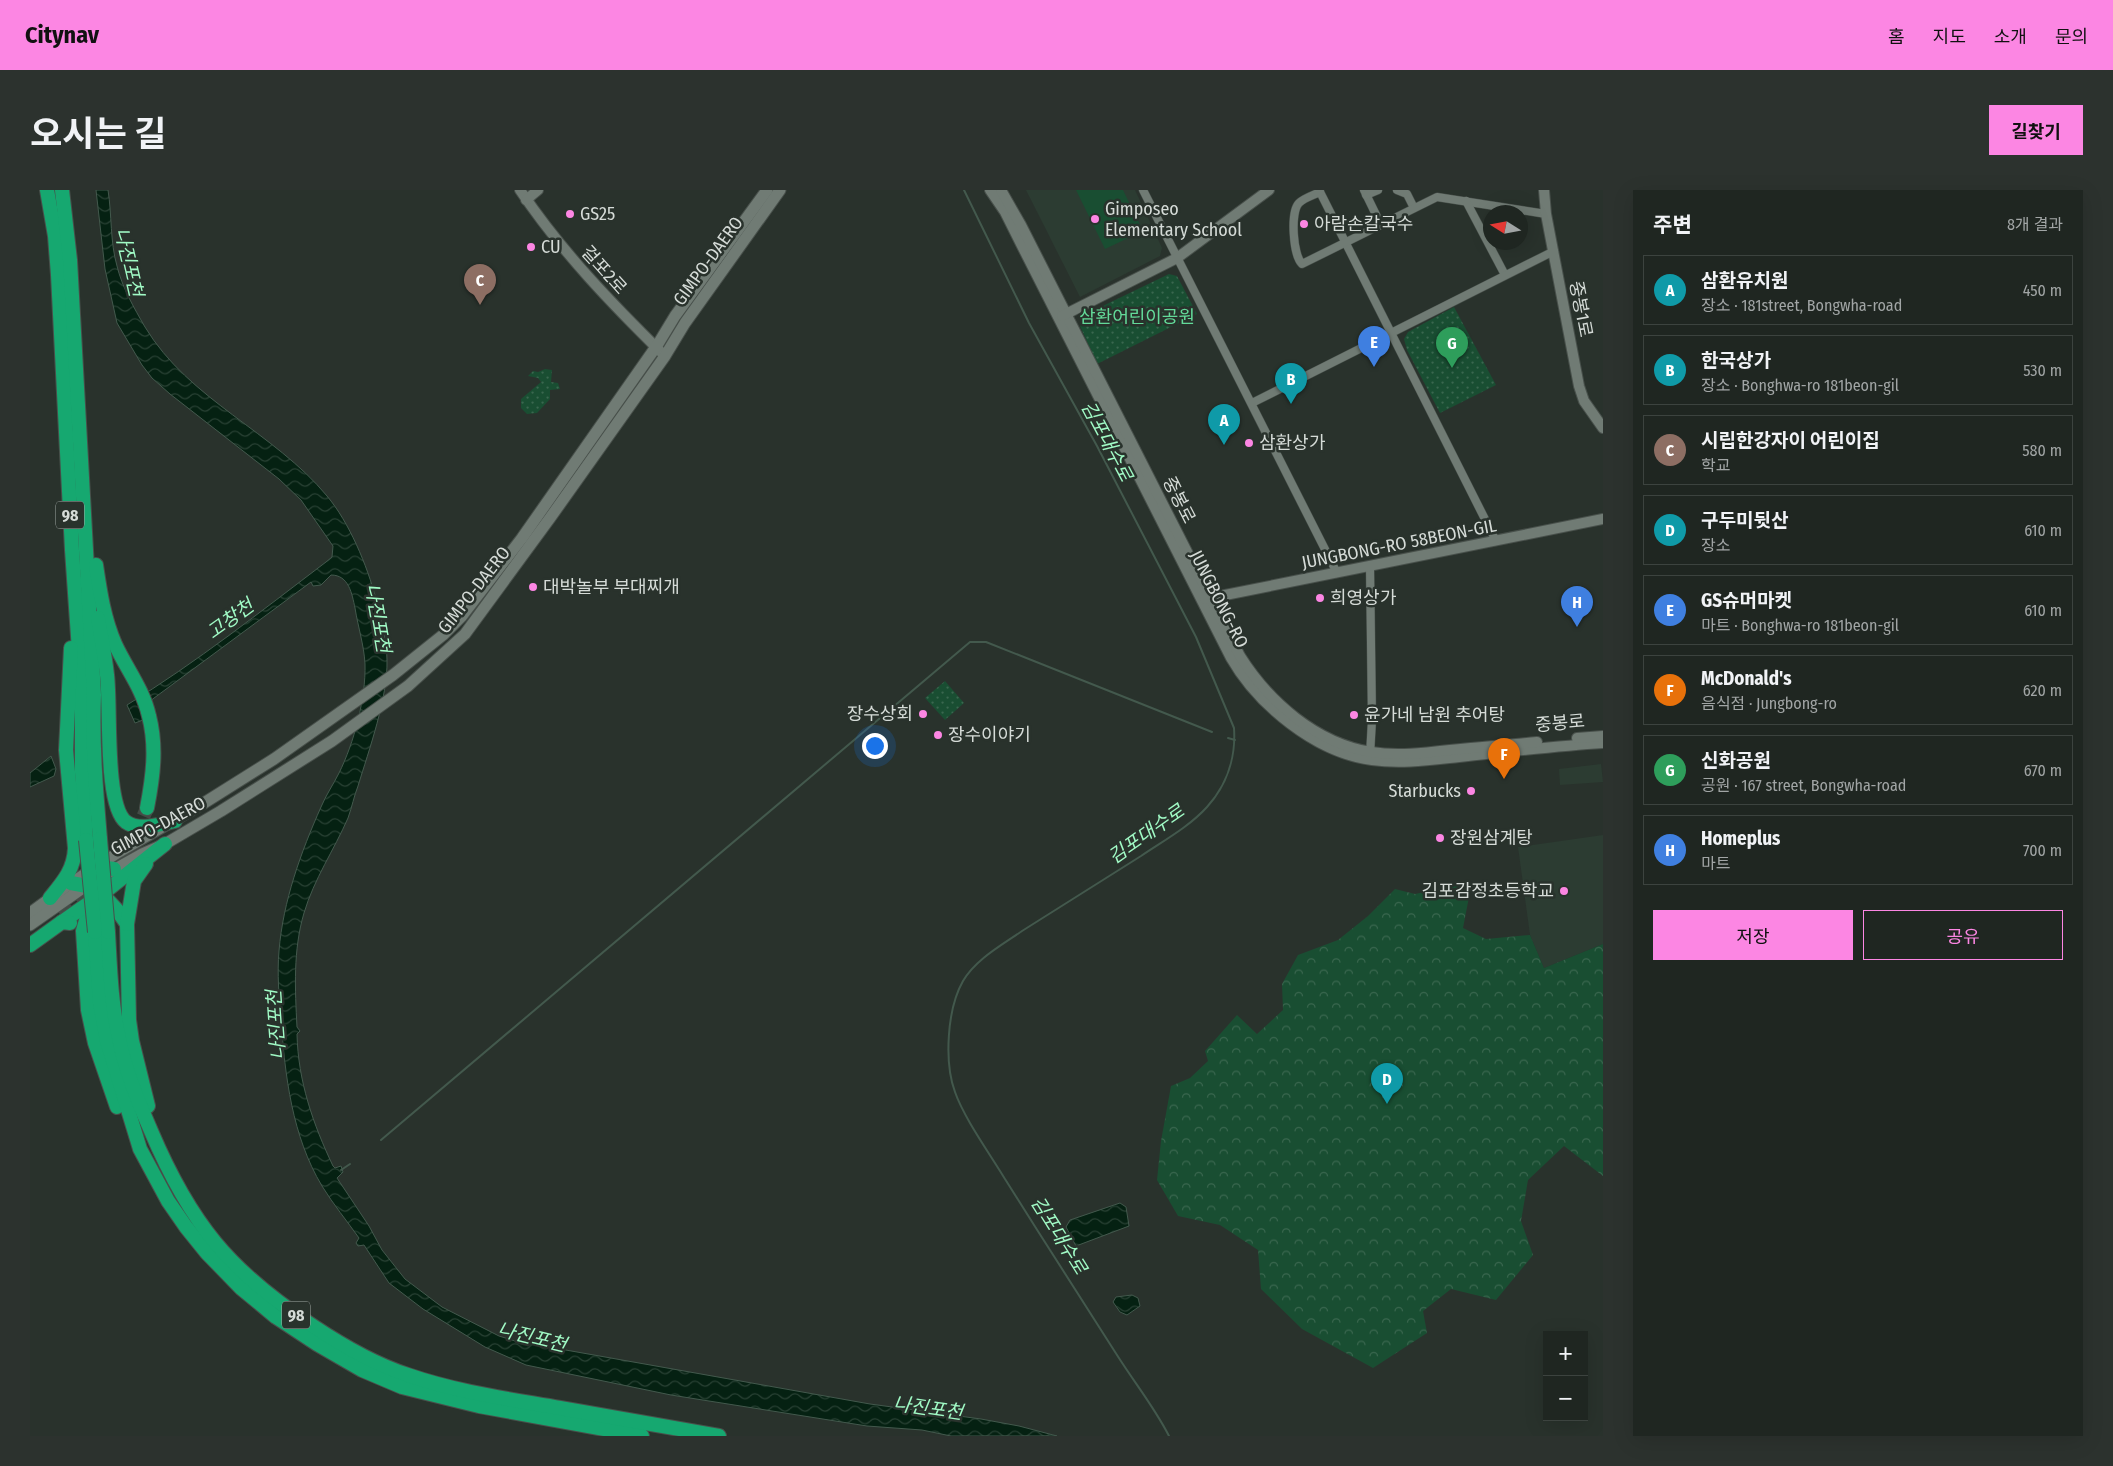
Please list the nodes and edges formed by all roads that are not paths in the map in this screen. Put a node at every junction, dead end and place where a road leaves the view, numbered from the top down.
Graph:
1 (47, 190) edge
2 (62, 190) edge
3 (520, 190) edge
4 (767, 190) edge
5 (780, 190) edge
6 (990, 190) edge
7 (1002, 190) edge
8 (1143, 190) edge
9 (1270, 190) edge
10 (1378, 190) edge
11 (1396, 190) edge
12 (1544, 190) edge
13 (1320, 191) edge
14 (1365, 193) edge
15 (530, 194) edge
16 (1466, 201) junction
17 (1414, 208) junction
18 (1546, 214) junction
19 (1381, 225) junction
20 (1345, 243) junction
21 (1554, 250) junction
22 (1177, 258) junction
23 (1505, 275) junction
24 (1062, 316) junction
25 (1392, 333) junction
26 (657, 346) junction
27 (666, 354) junction
28 (1252, 403) junction
29 (1603, 428) edge
30 (84, 491) junction
31 (1603, 519) edge
32 (1496, 540) junction
33 (87, 546) junction
34 (1370, 566) junction
35 (1337, 573) junction
36 (1206, 599) junction
37 (1603, 736) edge
38 (1603, 743) edge
39 (1370, 756) junction
40 (147, 808) tunnel mouth
41 (175, 821) junction
42 (87, 842) junction
43 (165, 844) junction
44 (95, 867) junction
45 (114, 869) junction
46 (72, 883) junction
47 (87, 886) junction
48 (102, 894) junction
49 (50, 898) junction
50 (118, 910) junction
51 (30, 913) edge
52 (62, 919) junction
53 (127, 924) junction
54 (30, 925) edge
55 (95, 932) junction
56 (30, 938) edge
57 (30, 945) edge
58 (160, 1153) junction
59 (642, 1436) edge
60 (718, 1436) edge

1 - 42 highway, 98
2 - 30 highway, 98
3 - 15 street, 걸포2로
4 - 26 main road, GIMPO-DAERO
5 - 27 main road, GIMPO-DAERO
6 - 24 street, JUNGBONG-RO
7 - 24 street
8 - 22 street
9 - 22 street
10 - 14 street
11 - 17 street
12 - 18 street, 중봉1로
13 - 20 street
13 - 20 street
14 - 19 street
15 - 26 street, 걸포2로
16 - 17 street
16 - 18 street
16 - 23 street
17 - 19 street
18 - 21 street, 중봉1로
19 - 20 street
20 - 25 street
21 - 23 street
21 - 29 street, 중봉1로
22 - 24 street
22 - 28 street
23 - 25 street
24 - 36 street, JUNGBONG-RO
25 - 28 street
25 - 32 street
26 - 27 street, 걸포2로
26 - 41 main road, GIMPO-DAERO
27 - 43 main road, GIMPO-DAERO
28 - 35 street
30 - 33 highway, 98
30 - 40 highway
31 - 32 street, JUNGBONG-RO 58BEON-GIL
32 - 34 street, JUNGBONG-RO 58BEON-GIL
33 - 41 highway
33 - 42 highway, 98
34 - 35 street, JUNGBONG-RO 58BEON-GIL
34 - 39 street
35 - 36 street, JUNGBONG-RO 58BEON-GIL
36 - 39 street, JUNGBONG-RO
37 - 39 street, 중봉로
38 - 39 street, JUNGBONG-RO
41 - 44 main road, GIMPO-DAERO
42 - 44 highway
42 - 49 highway
42 - 55 highway, 98, bridge
43 - 45 main road, GIMPO-DAERO
43 - 48 highway
43 - 53 highway
44 - 45 highway
44 - 46 main road, GIMPO-DAERO
45 - 47 main road, GIMPO-DAERO
46 - 47 highway
46 - 49 main road, GIMPO-DAERO
47 - 48 highway
47 - 54 main road, GIMPO-DAERO
48 - 50 highway
48 - 52 highway
49 - 51 main road, GIMPO-DAERO
50 - 53 highway
50 - 55 highway
52 - 55 highway
52 - 56 highway
52 - 57 highway
53 - 58 highway
55 - 58 highway, 98
55 - 59 highway, 98
58 - 60 highway, 98

